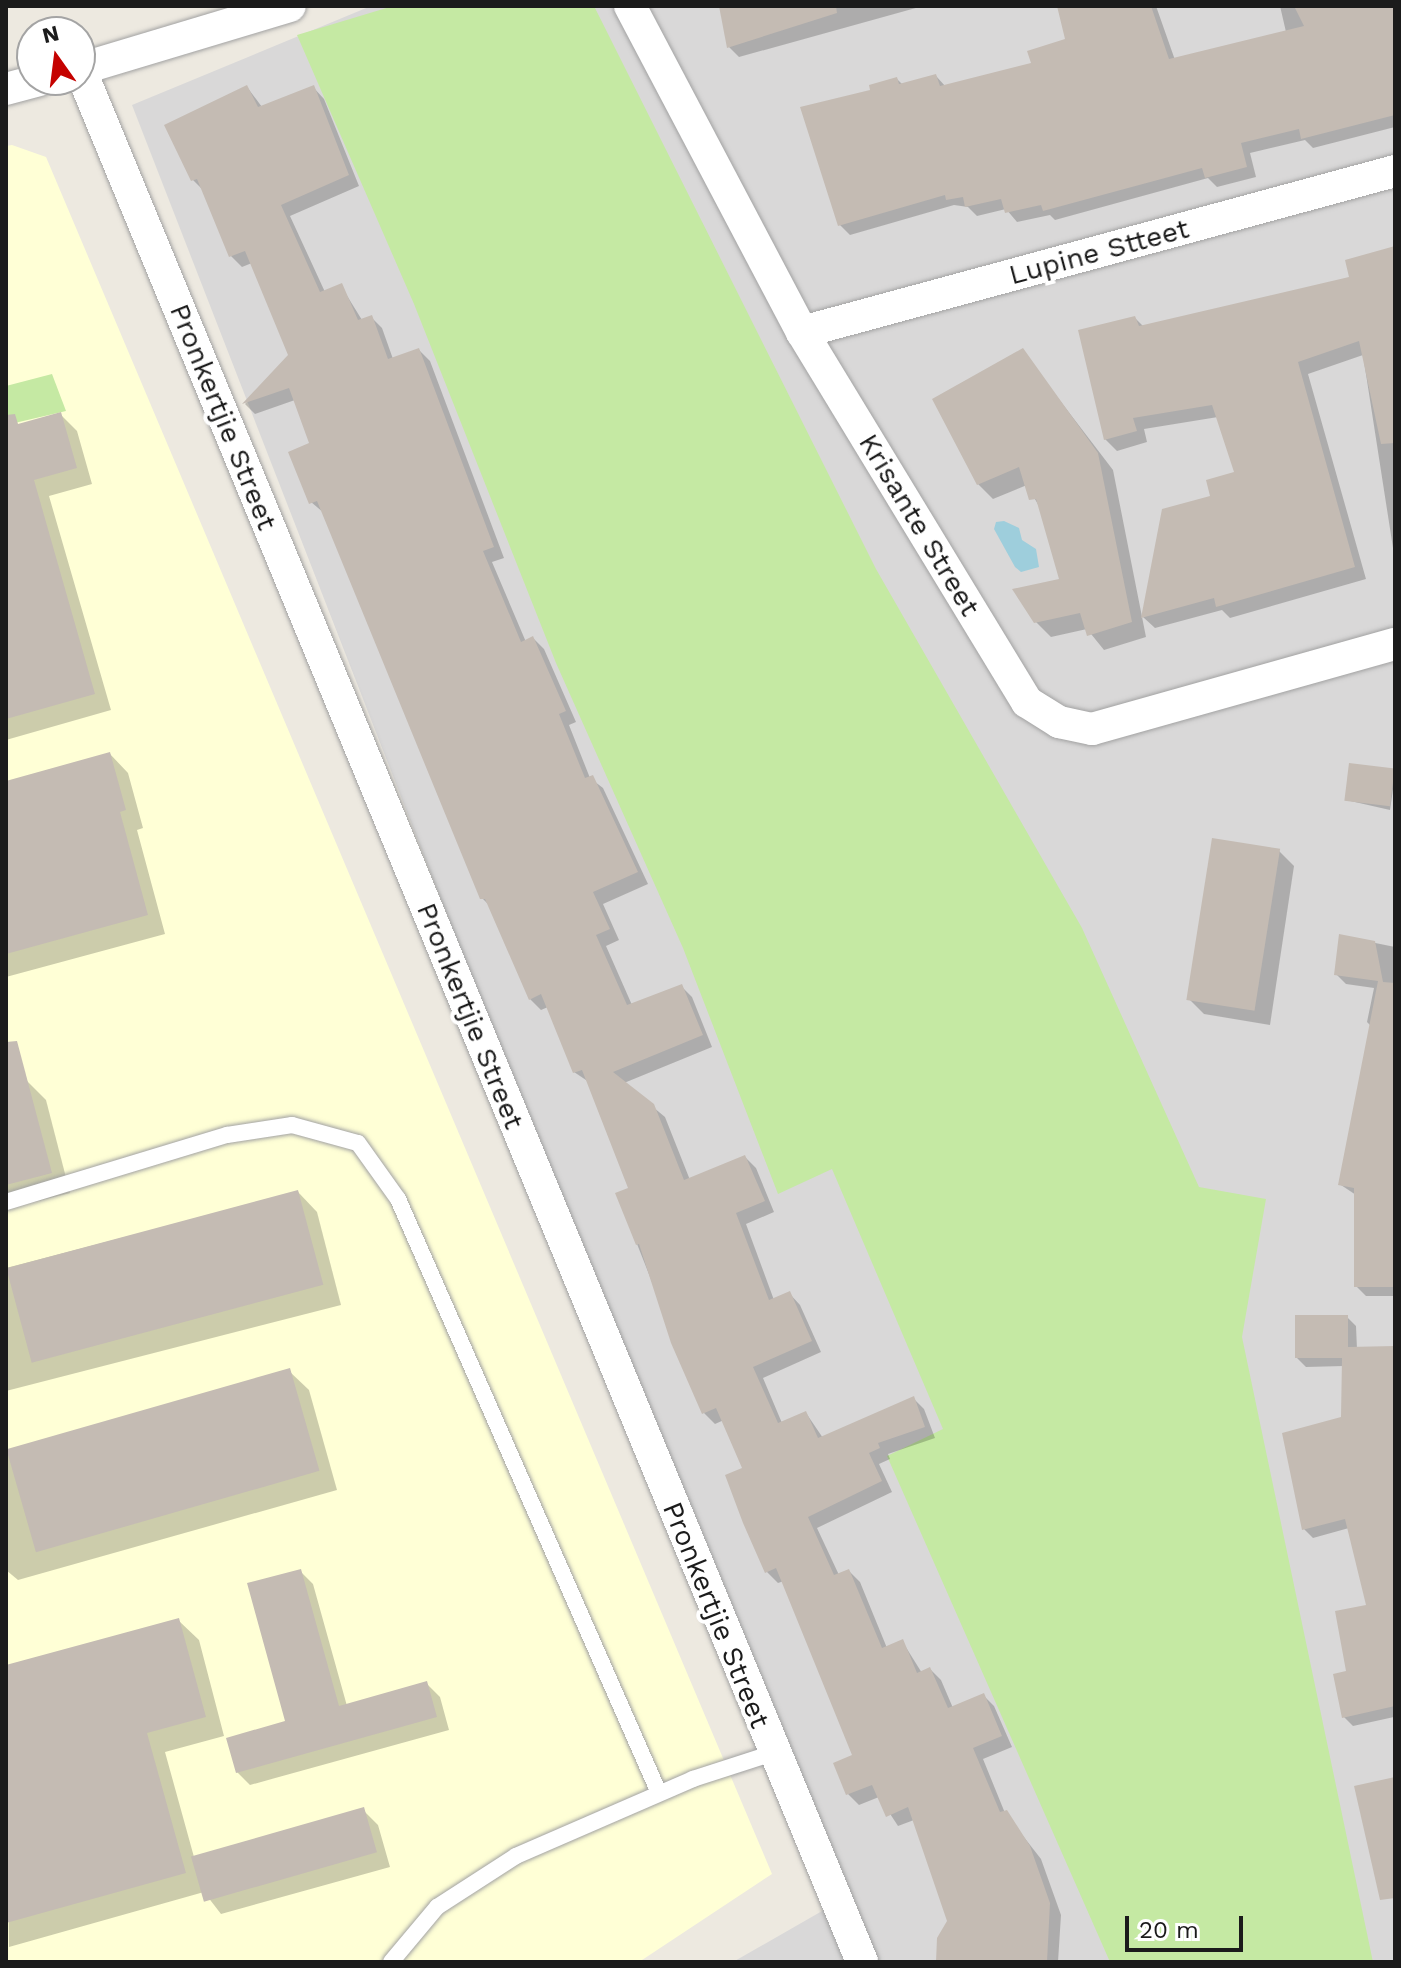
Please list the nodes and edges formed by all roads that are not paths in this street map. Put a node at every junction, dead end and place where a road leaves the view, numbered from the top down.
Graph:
1 (290, 6) edge
2 (630, 6) edge
3 (96, 64) edge
4 (91, 96) edge
5 (1395, 171) edge
6 (802, 332) junction
7 (1395, 644) edge
8 (6, 1202) edge
9 (773, 1753) junction
10 (659, 1793) junction
11 (391, 1962) edge
12 (862, 1962) edge

1 - 3 street
2 - 6 street, Krisante Street
4 - 9 street, Pronkertjie Street
5 - 6 street, Lupine Stteet
6 - 7 street, Krisante Street
8 - 10 lane
9 - 10 lane
9 - 12 street, Pronkertjie Street
10 - 11 lane

